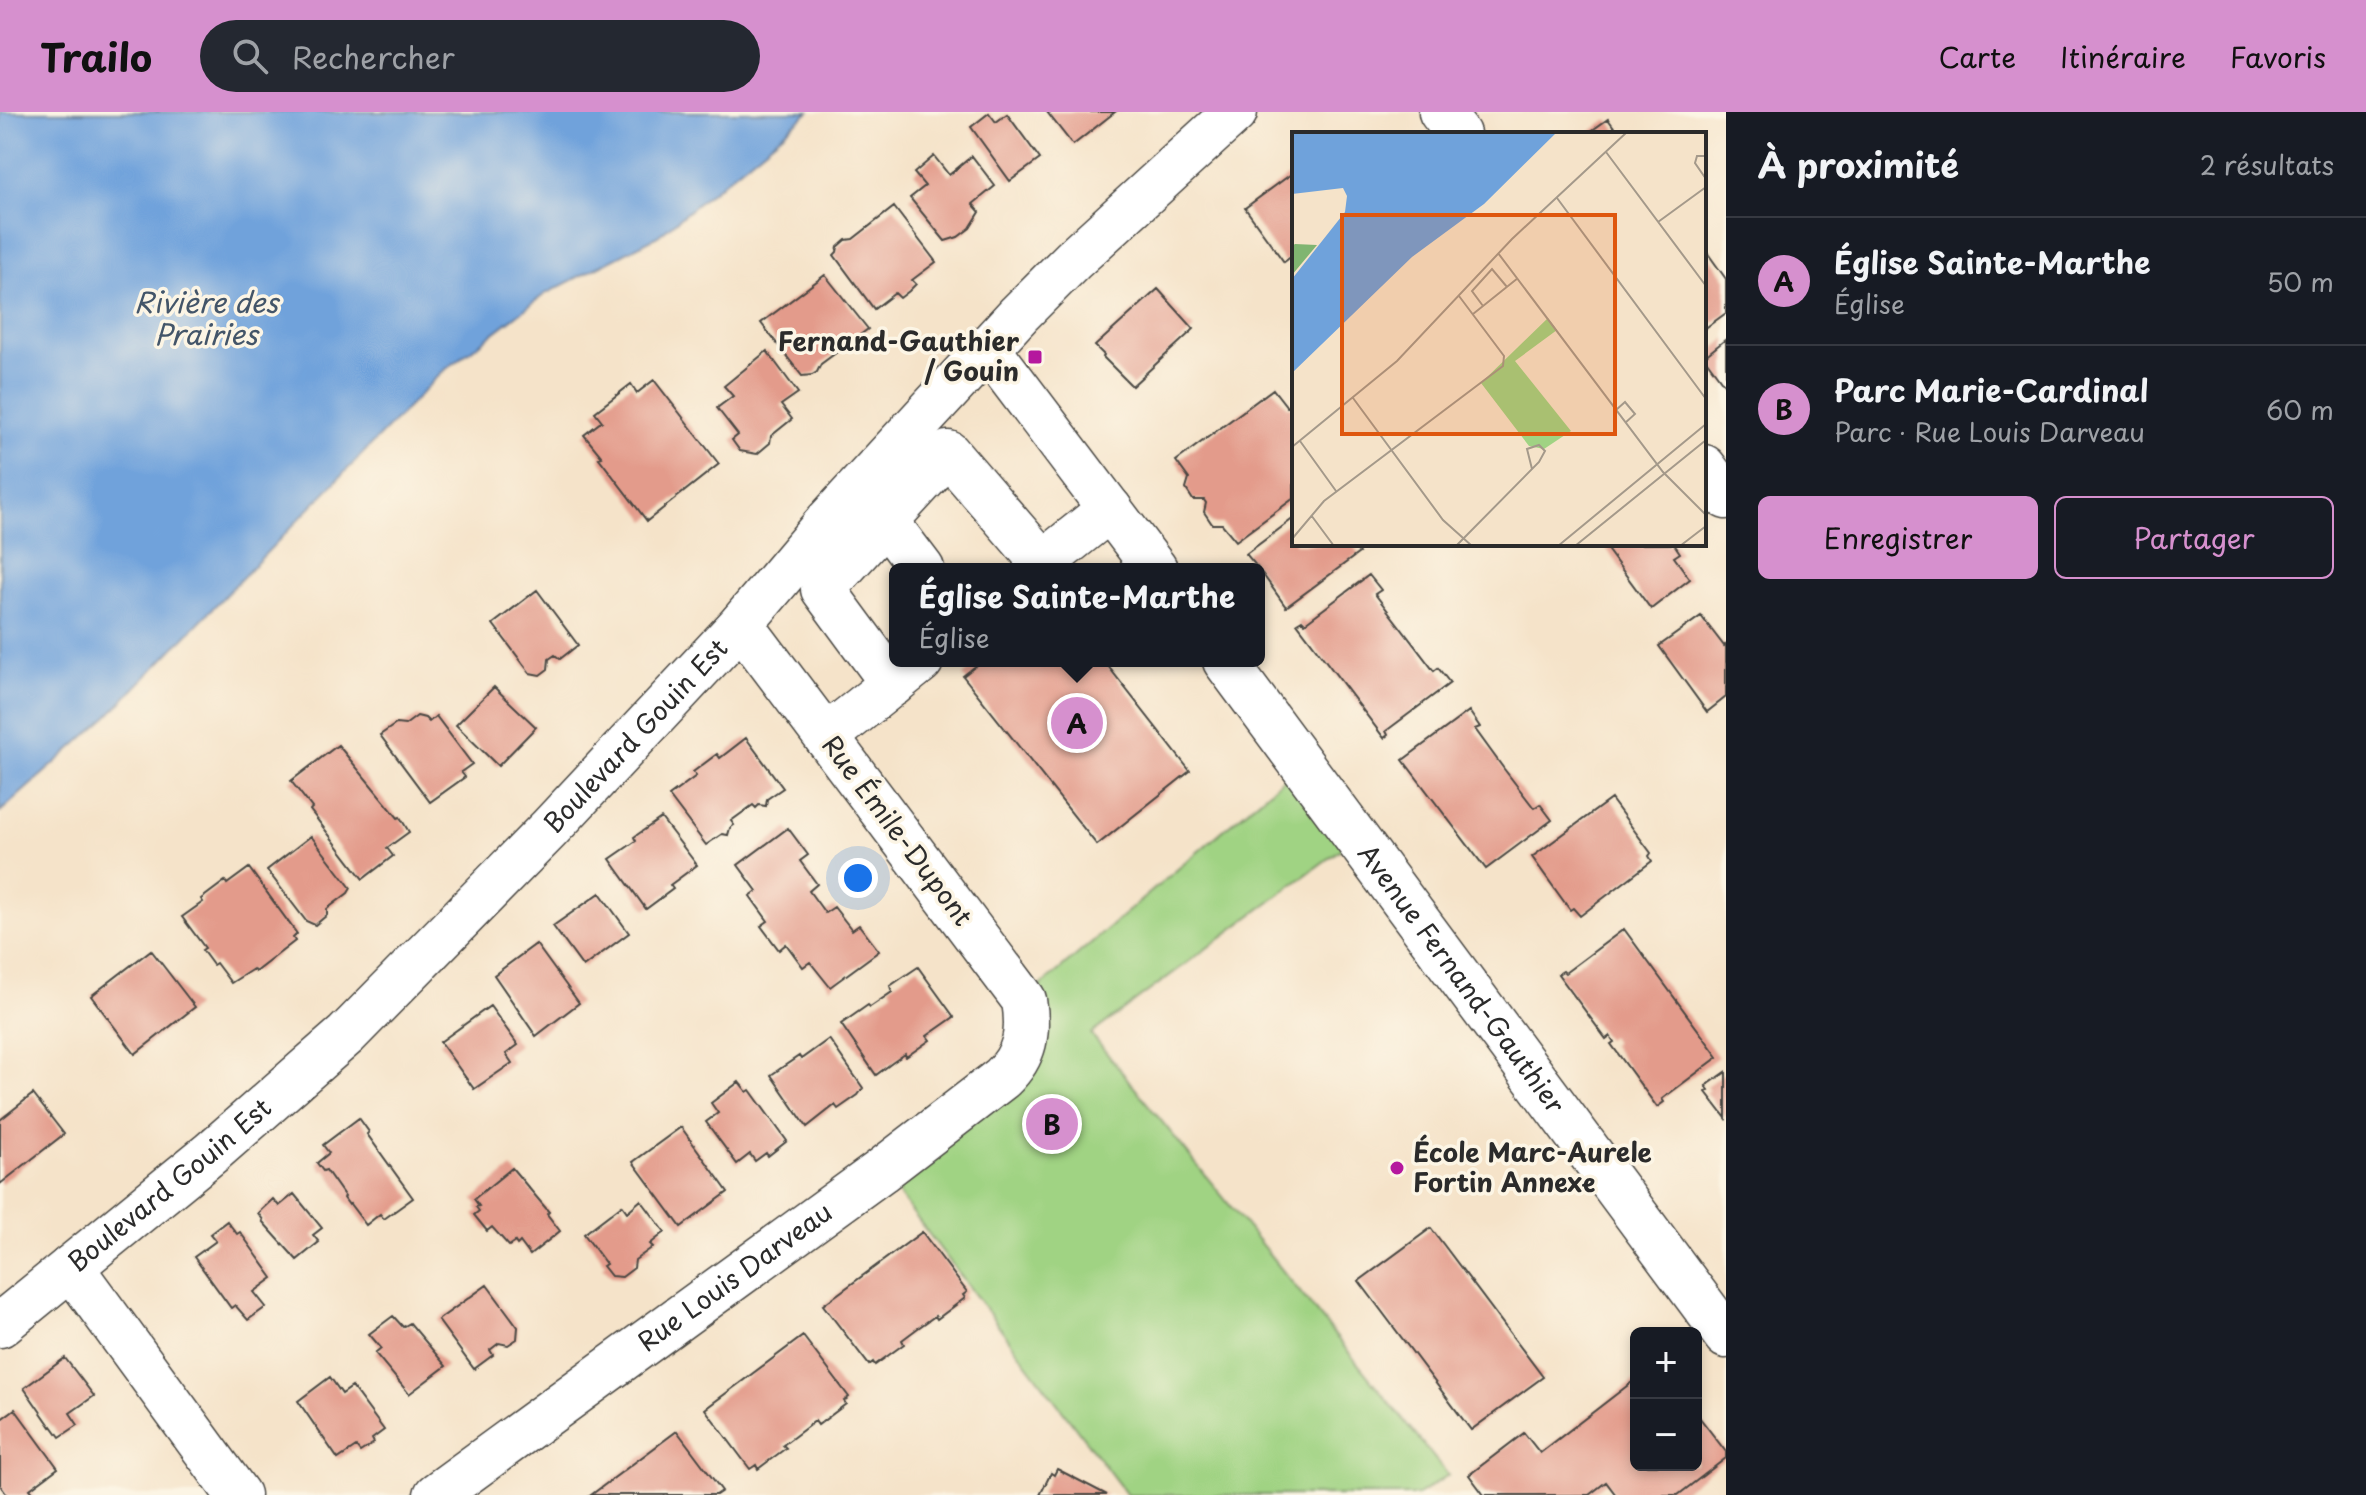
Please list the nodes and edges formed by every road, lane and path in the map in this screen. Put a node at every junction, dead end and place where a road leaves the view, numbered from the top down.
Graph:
1 (1235, 112) edge
2 (1441, 112) edge
3 (1456, 132) edge
4 (988, 348) junction
5 (1706, 470) edge
6 (1726, 497) edge
7 (1110, 509) junction
8 (885, 520) junction
9 (917, 563) edge
10 (1037, 563) edge
11 (1043, 563) edge
12 (1150, 563) edge
13 (741, 624) junction
14 (889, 654) edge
15 (1229, 667) edge
16 (907, 672) edge
17 (826, 737) junction
18 (1023, 1047) joint
19 (71, 1267) junction
20 (0, 1325) edge
21 (1726, 1336) edge
22 (238, 1495) edge
23 (436, 1495) edge

1 - 4 street, Boulevard Gouin Est
2 - 3 street
4 - 7 street
4 - 13 street, Boulevard Gouin Est
5 - 6 street
7 - 11 street
7 - 12 street
8 - 9 street
8 - 10 street
8 - 14 street
13 - 17 street, Rue Émile-Dupont
13 - 19 street, Boulevard Gouin Est
15 - 21 street, Avenue Fernand-Gauthier
16 - 17 street
17 - 18 street, Rue Émile-Dupont
18 - 23 street, Rue Louis Darveau
19 - 20 street, Boulevard Gouin Est
19 - 22 street

